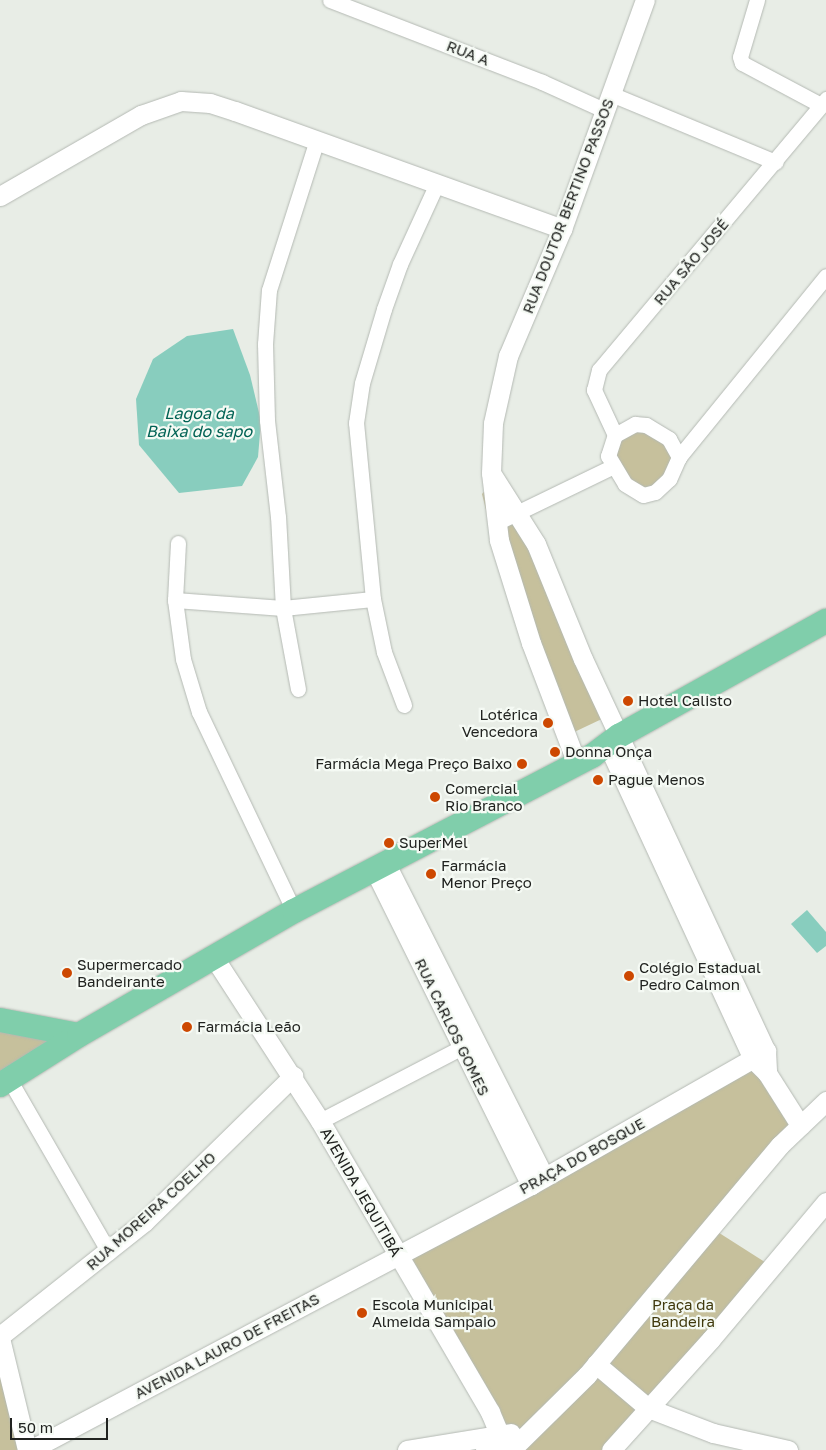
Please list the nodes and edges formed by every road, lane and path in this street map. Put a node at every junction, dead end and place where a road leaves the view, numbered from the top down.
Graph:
1 (330, 0) edge
2 (645, 0) edge
3 (757, 0) edge
4 (607, 102) junction
5 (823, 102) edge
6 (317, 140) junction
7 (775, 162) junction
8 (437, 183) junction
9 (0, 196) edge
10 (562, 229) junction
11 (826, 276) edge
12 (615, 436) junction
13 (679, 457) junction
14 (612, 467) junction
15 (491, 473) junction
16 (518, 514) junction
17 (496, 522) junction
18 (178, 543) dead end
19 (373, 599) junction
20 (175, 600) junction
21 (283, 608) junction
22 (826, 621) edge
23 (826, 638) edge
24 (739, 679) junction
25 (298, 689) dead end
26 (404, 705) dead end
27 (605, 750) junction
28 (380, 866) junction
29 (294, 911) junction
30 (213, 956) junction
31 (0, 1020) edge
32 (79, 1035) junction
33 (468, 1044) junction
34 (759, 1055) junction
35 (293, 1076) junction
36 (5, 1082) edge
37 (826, 1101) edge
38 (320, 1121) junction
39 (800, 1125) junction
40 (537, 1181) junction
41 (826, 1202) edge
42 (109, 1252) junction
43 (397, 1257) junction
44 (0, 1337) edge
45 (596, 1364) junction
46 (648, 1408) junction
47 (505, 1445) edge
48 (29, 1450) edge
49 (407, 1450) edge
50 (485, 1450) edge
51 (611, 1450) edge
52 (788, 1450) edge

1 - 4 street, RUA A
2 - 4 street, RUA DOUTOR BERTINO PASSOS
3 - 5 street
4 - 7 street, RUA A
4 - 10 street, RUA DOUTOR BERTINO PASSOS
5 - 7 street, RUA SÃO JOSÉ
6 - 8 street
6 - 9 street
6 - 21 street
7 - 12 street, RUA SÃO JOSÉ
8 - 10 street
8 - 19 street
10 - 15 street, RUA DOUTOR BERTINO PASSOS
11 - 13 street
12 - 13 street
12 - 14 street
13 - 14 street
14 - 16 street
15 - 16 street
15 - 17 street, RUA DOUTOR BERTINO PASSOS
16 - 17 street
16 - 27 street
17 - 27 street, RUA DOUTOR BERTINO PASSOS
18 - 20 street
19 - 21 street
19 - 26 street
20 - 21 street
20 - 29 street
21 - 25 street
22 - 24 main road
23 - 24 main road
24 - 27 main road
27 - 28 main road
27 - 34 street
28 - 29 main road
28 - 33 street, RUA CARLOS GOMES
29 - 30 main road
30 - 32 main road
30 - 35 street, AVENIDA JEQUITIBÁ
31 - 32 main road
32 - 36 main road
33 - 38 street
33 - 40 street, RUA CARLOS GOMES
34 - 39 street
34 - 40 street, PRAÇA DO BOSQUE
35 - 38 street, AVENIDA JEQUITIBÁ
35 - 42 street, RUA MOREIRA COELHO
36 - 42 street
37 - 39 street
38 - 43 street, AVENIDA JEQUITIBÁ
39 - 45 street
40 - 43 street, PRAÇA DO BOSQUE
41 - 46 street
42 - 44 street, RUA MOREIRA COELHO
43 - 47 street, AVENIDA JEQUITIBÁ
43 - 48 street, AVENIDA LAURO DE FREITAS
44 - 48 street
45 - 46 street
45 - 47 street
46 - 51 street
46 - 52 street
47 - 49 street
47 - 50 street

